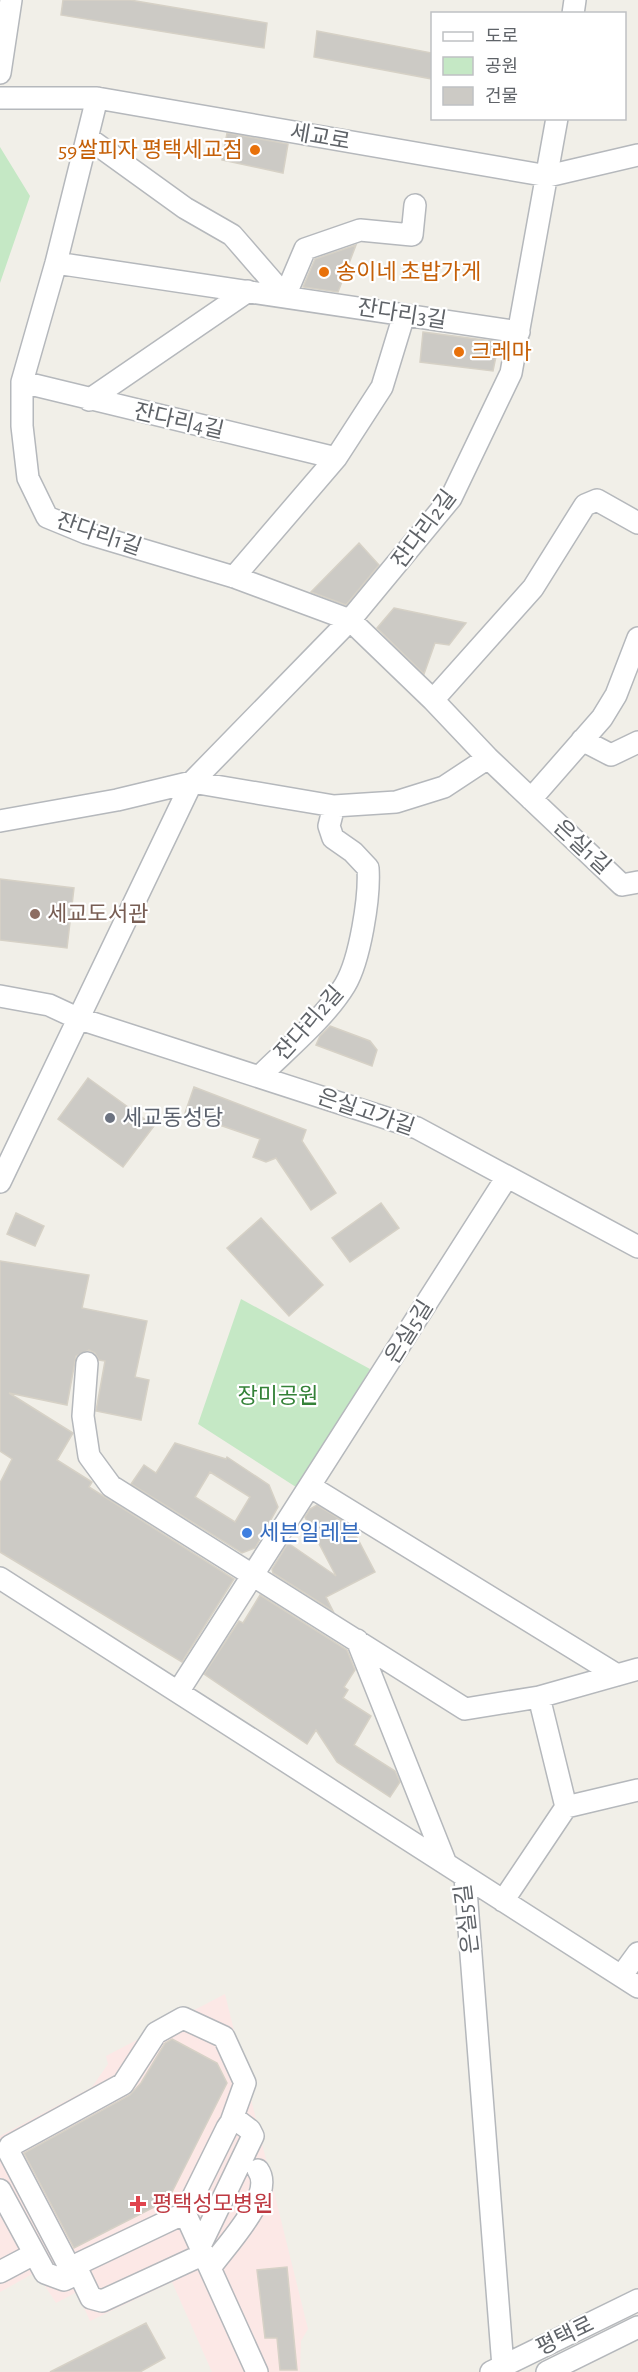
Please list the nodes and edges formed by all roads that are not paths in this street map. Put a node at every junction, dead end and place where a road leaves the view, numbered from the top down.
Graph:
1 (11, 0) edge
2 (0, 74) edge
3 (0, 98) edge
4 (97, 98) junction
5 (557, 120) edge
6 (87, 138) junction
7 (638, 155) edge
8 (548, 176) junction
9 (415, 205) dead end
10 (56, 263) junction
11 (248, 291) junction
12 (285, 296) junction
13 (404, 315) junction
14 (519, 332) junction
15 (22, 382) junction
16 (89, 400) junction
17 (336, 458) junction
18 (638, 523) edge
19 (234, 577) junction
20 (350, 620) junction
21 (638, 638) edge
22 (433, 700) junction
23 (582, 740) junction
24 (638, 742) edge
25 (488, 758) junction
26 (192, 782) junction
27 (531, 799) junction
28 (334, 806) junction
29 (0, 821) edge
30 (638, 882) edge
31 (0, 996) edge
32 (77, 1018) junction
33 (260, 1076) junction
34 (507, 1177) junction
35 (0, 1182) edge
36 (638, 1247) edge
37 (87, 1363) dead end
38 (311, 1487) junction
39 (254, 1575) junction
40 (0, 1578) edge
41 (357, 1640) junction
42 (638, 1669) edge
43 (617, 1675) junction
44 (178, 1692) junction
45 (539, 1697) junction
46 (638, 1790) edge
47 (566, 1807) junction
48 (446, 1864) junction
49 (465, 1877) junction
50 (503, 1901) junction
51 (638, 1953) edge
52 (630, 1981) edge
53 (231, 2122) junction
54 (258, 2170) dead end
55 (0, 2190) edge
56 (5, 2213) edge
57 (185, 2213) junction
58 (34, 2254) junction
59 (204, 2256) junction
60 (0, 2272) edge
61 (76, 2275) junction
62 (638, 2300) edge
63 (638, 2327) edge
64 (497, 2369) edge
65 (257, 2372) edge
66 (547, 2372) edge

1 - 2 street
3 - 4 street, 세교로
4 - 6 street, 잔다리1길
4 - 8 street, 세교로
5 - 8 street, 잔다리2길
6 - 10 street, 잔다리1길
6 - 12 street
7 - 8 street, 세교로
8 - 14 street, 잔다리2길
9 - 12 street
10 - 11 street, 잔다리3길
10 - 15 street, 잔다리1길
11 - 12 street, 잔다리3길
11 - 16 street
12 - 13 street, 잔다리3길
13 - 14 street, 잔다리3길
13 - 17 street
14 - 20 street, 잔다리2길
15 - 16 street, 잔다리4길
15 - 19 street, 잔다리1길
16 - 17 street, 잔다리4길
17 - 19 street
18 - 22 street
19 - 20 street, 잔다리1길
20 - 22 street, 잔다리1길
20 - 26 street, 잔다리2길
21 - 23 street
22 - 25 street, 잔다리1길
23 - 24 street
23 - 27 street
25 - 27 street, 은실1길
25 - 28 street
26 - 28 street
26 - 29 street
26 - 32 street, 잔다리2길
27 - 30 street, 은실1길
28 - 33 street, 잔다리2길
31 - 32 street, 은실고가길
32 - 33 street, 은실고가길
32 - 35 street
33 - 34 street, 은실고가길
34 - 36 street, 은실고가길
34 - 38 street, 은실5길
37 - 39 street
38 - 39 street, 은실5길
38 - 43 street
39 - 41 street
39 - 44 street, 은실5길
40 - 44 street
41 - 45 street
41 - 48 street
42 - 43 street
43 - 45 street
44 - 48 street, 은실5길
45 - 47 street
46 - 47 street
47 - 50 street, 은실5길
48 - 49 street, 은실5길
49 - 50 street
49 - 64 street, 은실5길
50 - 52 street
51 - 52 street
53 - 57 street
53 - 59 street
53 - 61 street
54 - 59 street
55 - 56 street
56 - 58 street
57 - 59 street
57 - 61 street
58 - 60 street
58 - 61 street
59 - 61 street
59 - 65 street
62 - 64 street, 평택로
63 - 66 street, 평택로

